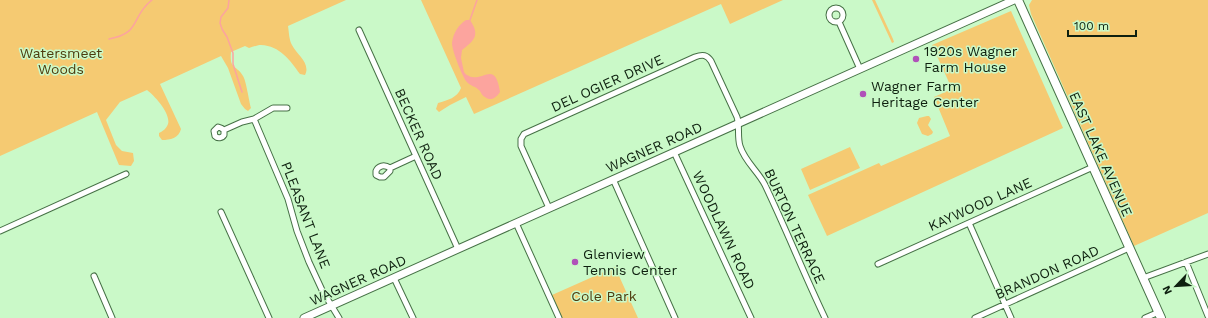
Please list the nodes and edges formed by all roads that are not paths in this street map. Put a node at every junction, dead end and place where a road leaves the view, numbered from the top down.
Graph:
1 (1014, 0) edge
2 (1018, 0) edge
3 (839, 22) dead end
4 (359, 30) dead end
5 (860, 69) junction
6 (287, 108) dead end
7 (254, 119) junction
8 (739, 123) junction
9 (224, 130) dead end
10 (674, 152) junction
11 (416, 156) junction
12 (1093, 167) junction
13 (390, 168) dead end
14 (126, 174) dead end
15 (613, 179) junction
16 (549, 208) junction
17 (221, 212) dead end
18 (516, 223) junction
19 (969, 223) junction
20 (0, 231) edge
21 (1129, 248) junction
22 (458, 249) junction
23 (1208, 254) edge
24 (1186, 262) junction
25 (878, 264) dead end
26 (94, 276) dead end
27 (394, 278) junction
28 (1143, 278) junction
29 (1004, 304) junction
30 (332, 305) junction
31 (1160, 315) edge
32 (1208, 316) edge
33 (112, 318) edge
34 (269, 318) edge
35 (304, 318) edge
36 (339, 318) edge
37 (413, 318) edge
38 (559, 318) edge
39 (675, 318) edge
40 (751, 318) edge
41 (825, 318) edge
42 (975, 318) edge
43 (1010, 318) edge
44 (1145, 318) edge

1 - 5 street, WAGNER ROAD
2 - 12 main road, EAST LAKE AVENUE
3 - 5 street
4 - 11 street, BECKER ROAD
5 - 8 street, WAGNER ROAD
6 - 7 street
7 - 9 street
7 - 30 street, PLEASANT LANE
8 - 10 street, WAGNER ROAD
8 - 16 street, DEL OGIER DRIVE
8 - 41 street, BURTON TERRACE
10 - 15 street, WAGNER ROAD
10 - 40 street, WOODLAWN ROAD
11 - 13 street
11 - 22 street, BECKER ROAD
12 - 19 street, KAYWOOD LANE
12 - 21 main road, EAST LAKE AVENUE
14 - 20 street
15 - 16 street, WAGNER ROAD
15 - 39 street
16 - 18 street, WAGNER ROAD
17 - 34 street
18 - 22 street, WAGNER ROAD
18 - 38 street
19 - 25 street, KAYWOOD LANE
19 - 29 street
21 - 28 main road, EAST LAKE AVENUE
21 - 29 street, BRANDON ROAD
22 - 27 street, WAGNER ROAD
23 - 24 street
24 - 28 street
24 - 32 street
26 - 33 street
27 - 30 street, WAGNER ROAD
27 - 37 street
28 - 31 main road, EAST LAKE AVENUE
29 - 42 street, BRANDON ROAD
29 - 43 street
30 - 35 street, WAGNER ROAD
30 - 36 street, PLEASANT LANE
31 - 44 street

